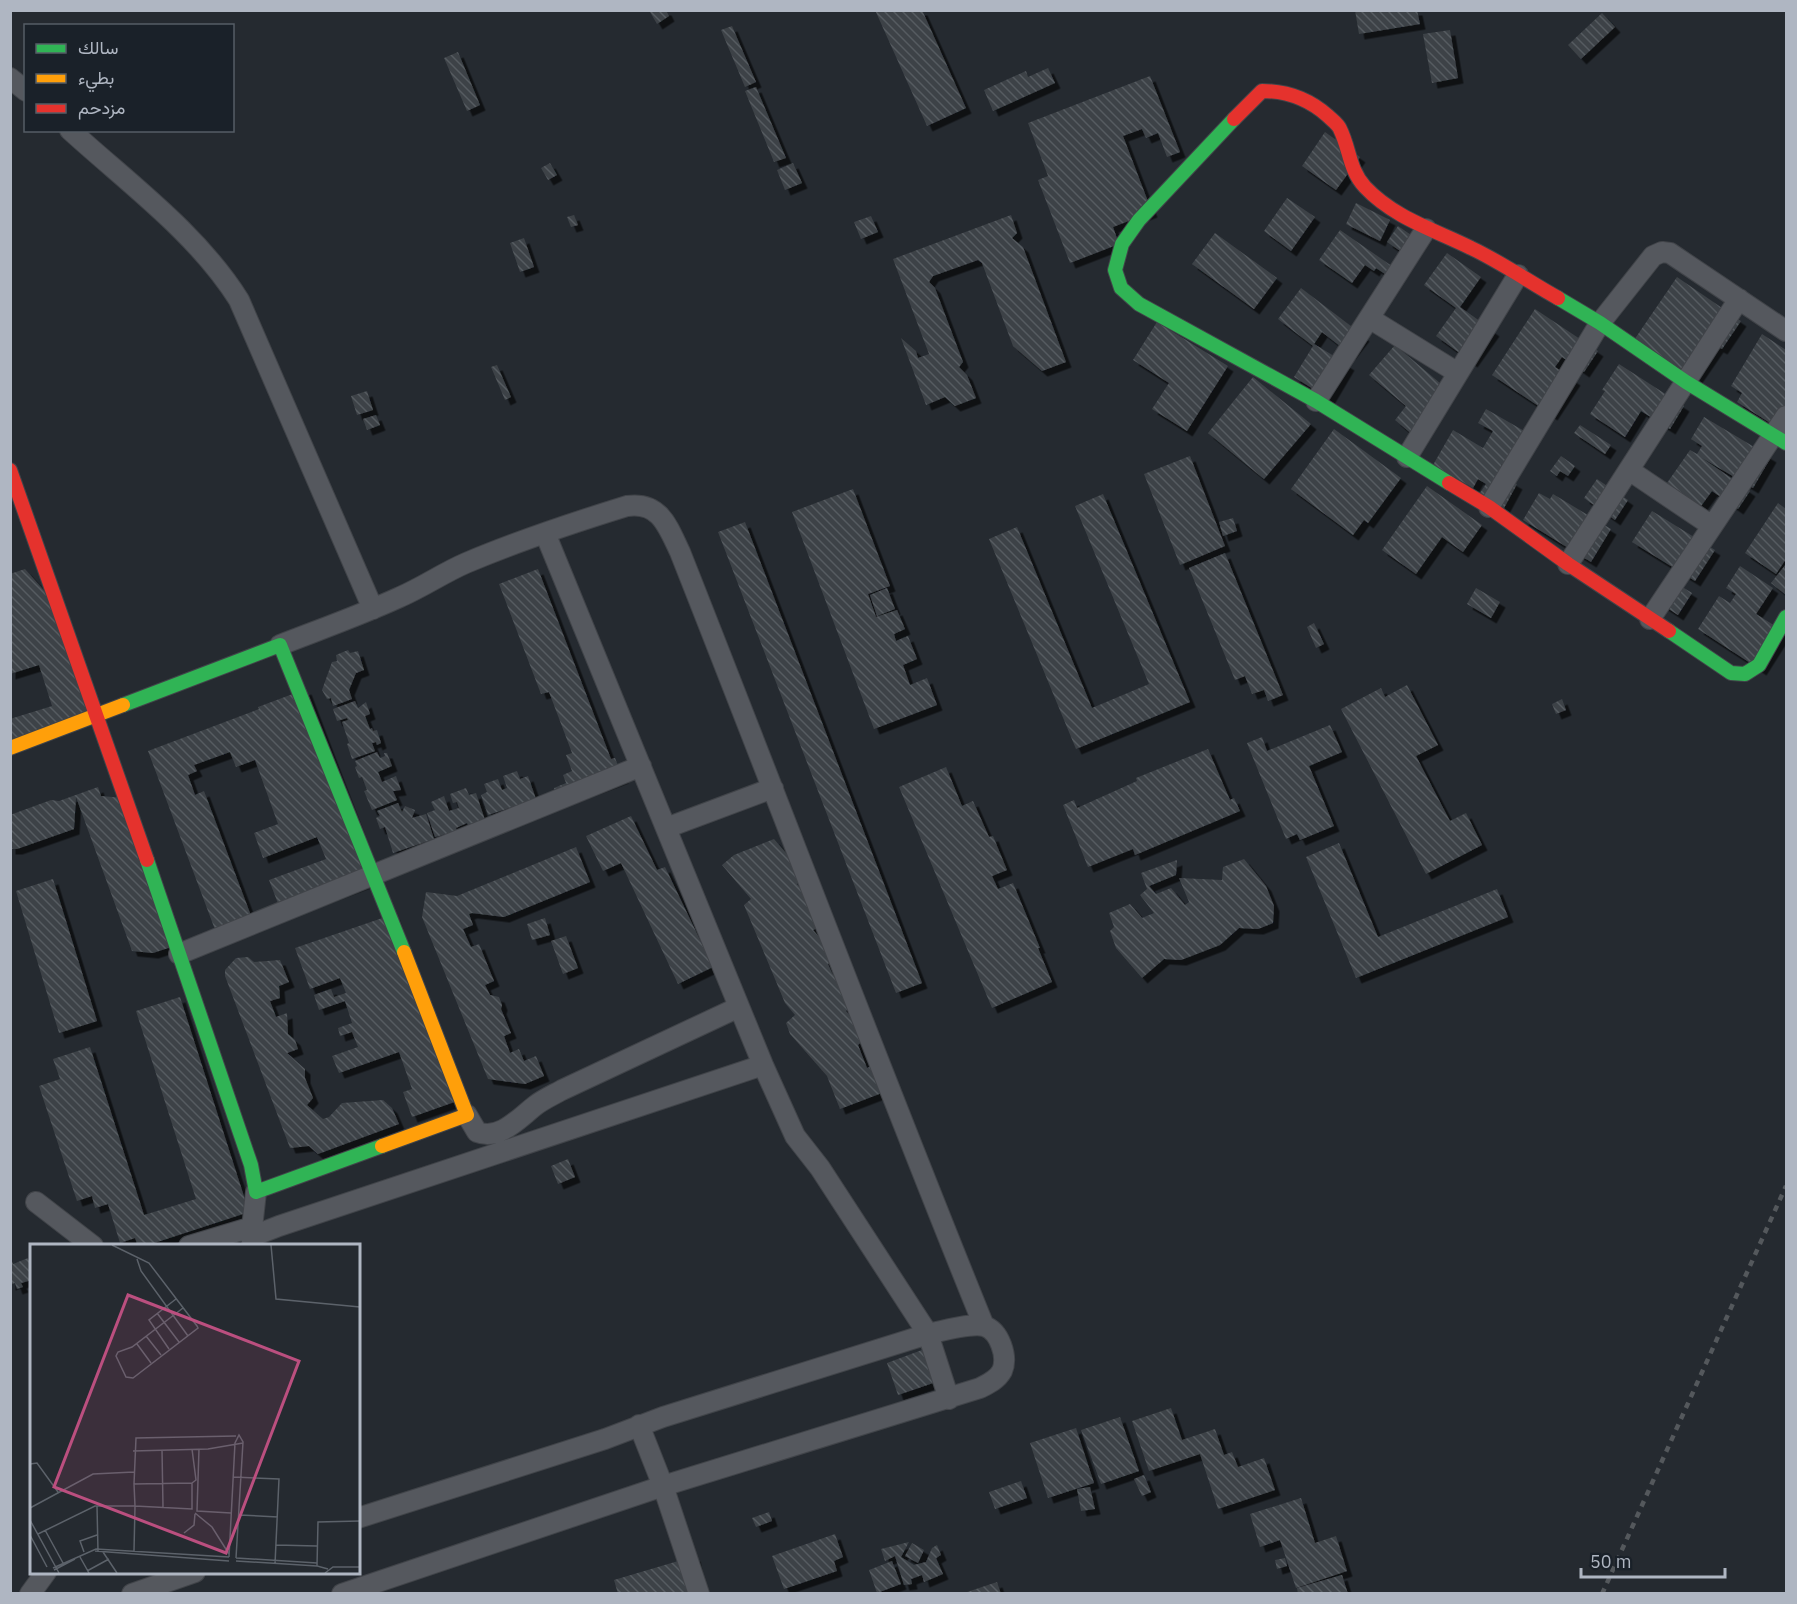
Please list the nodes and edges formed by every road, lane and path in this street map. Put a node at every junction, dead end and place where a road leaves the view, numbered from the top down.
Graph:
1 (10, 78) edge
2 (24, 89) edge
3 (72, 132) edge
4 (1426, 229) junction
5 (1518, 274) junction
6 (1739, 299) junction
7 (1369, 318) junction
8 (1600, 323) junction
9 (1786, 332) edge
10 (1458, 373) junction
11 (1686, 382) junction
12 (1316, 401) junction
13 (1786, 416) edge
14 (1781, 439) edge
15 (1407, 457) junction
16 (10, 470) edge
17 (1629, 471) junction
18 (1489, 507) junction
19 (1712, 526) junction
20 (545, 533) junction
21 (1568, 564) junction
22 (372, 609) junction
23 (1786, 617) edge
24 (1650, 619) junction
25 (280, 645) junction
26 (97, 715) junction
27 (10, 748) edge
28 (641, 766) junction
29 (773, 788) junction
30 (666, 828) junction
31 (373, 874) junction
32 (179, 954) junction
33 (739, 1007) junction
34 (763, 1065) junction
35 (467, 1115) junction
36 (256, 1192) junction
37 (36, 1202) dead end
38 (253, 1236) edge
39 (226, 1240) edge
40 (92, 1244) edge
41 (196, 1244) edge
42 (984, 1326) junction
43 (928, 1334) junction
44 (949, 1399) junction
45 (639, 1425) junction
46 (663, 1486) junction
47 (360, 1517) edge
48 (44, 1574) edge
49 (189, 1574) edge
50 (350, 1592) edge
51 (30, 1593) edge
52 (132, 1593) edge
53 (699, 1593) edge

1 - 2 street
3 - 22 street
4 - 5 street
4 - 7 street
4 - 12 street
5 - 8 street
5 - 10 street
6 - 8 street
6 - 9 street
6 - 11 street
7 - 10 street
7 - 12 street
8 - 11 street
8 - 18 street
10 - 15 street
11 - 14 street
11 - 17 street
12 - 15 street
13 - 14 street
14 - 19 street
15 - 18 street
16 - 26 street
17 - 19 street
17 - 21 street
18 - 21 street
19 - 24 street
20 - 22 street
20 - 28 street
20 - 29 street
21 - 24 street
22 - 25 street
23 - 24 street
25 - 26 street
25 - 31 street
26 - 27 street
26 - 32 street
28 - 30 street
28 - 31 street
29 - 30 street
29 - 42 street
30 - 33 street
31 - 32 street
31 - 35 street
32 - 36 street
33 - 34 street
33 - 35 street
34 - 38 street
34 - 43 street
35 - 36 street
36 - 38 street
37 - 40 street
38 - 39 street
39 - 41 street
42 - 43 street
42 - 44 street
43 - 44 street
43 - 45 street
44 - 46 street
45 - 46 street
45 - 47 street
46 - 50 street
46 - 53 street
48 - 51 street
49 - 52 street

